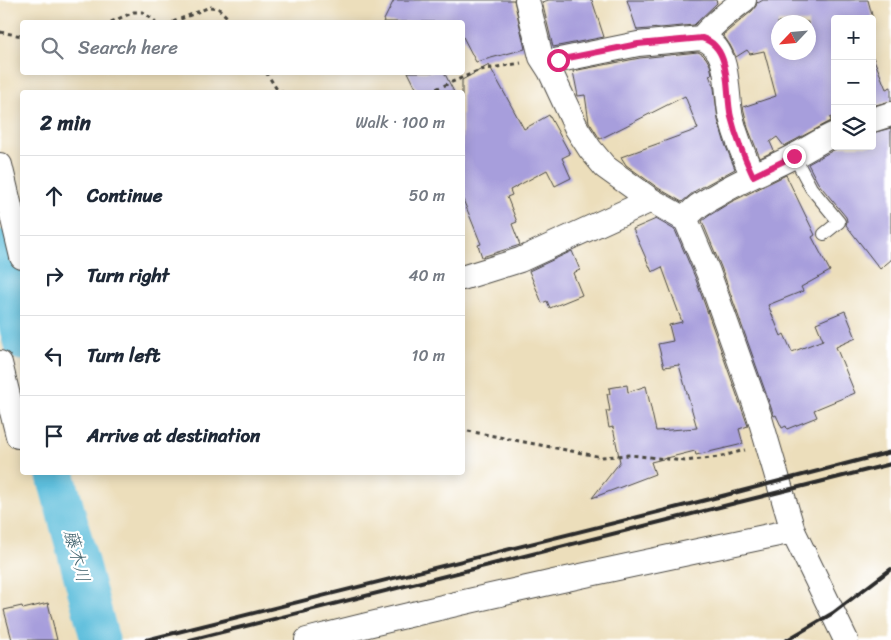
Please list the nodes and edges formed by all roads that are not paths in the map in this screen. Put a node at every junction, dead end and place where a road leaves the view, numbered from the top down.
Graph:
1 (527, 0) edge
2 (744, 0) edge
3 (702, 38) junction
4 (543, 61) junction
5 (891, 114) edge
6 (876, 119) edge
7 (831, 136) edge
8 (794, 156) junction
9 (0, 166) edge
10 (753, 176) junction
11 (651, 200) junction
12 (686, 220) junction
13 (824, 234) dead end
14 (20, 249) edge
15 (465, 277) edge
16 (0, 363) edge
17 (13, 439) edge
18 (793, 531) junction
19 (307, 640) edge
20 (846, 640) edge

1 - 4 street
2 - 3 street
3 - 4 street
3 - 10 street
4 - 11 street
5 - 6 street
7 - 8 street
8 - 10 street
8 - 13 lane
9 - 14 street
10 - 12 street
11 - 12 street
11 - 15 street
12 - 18 street
16 - 17 street
18 - 19 street
18 - 20 street

